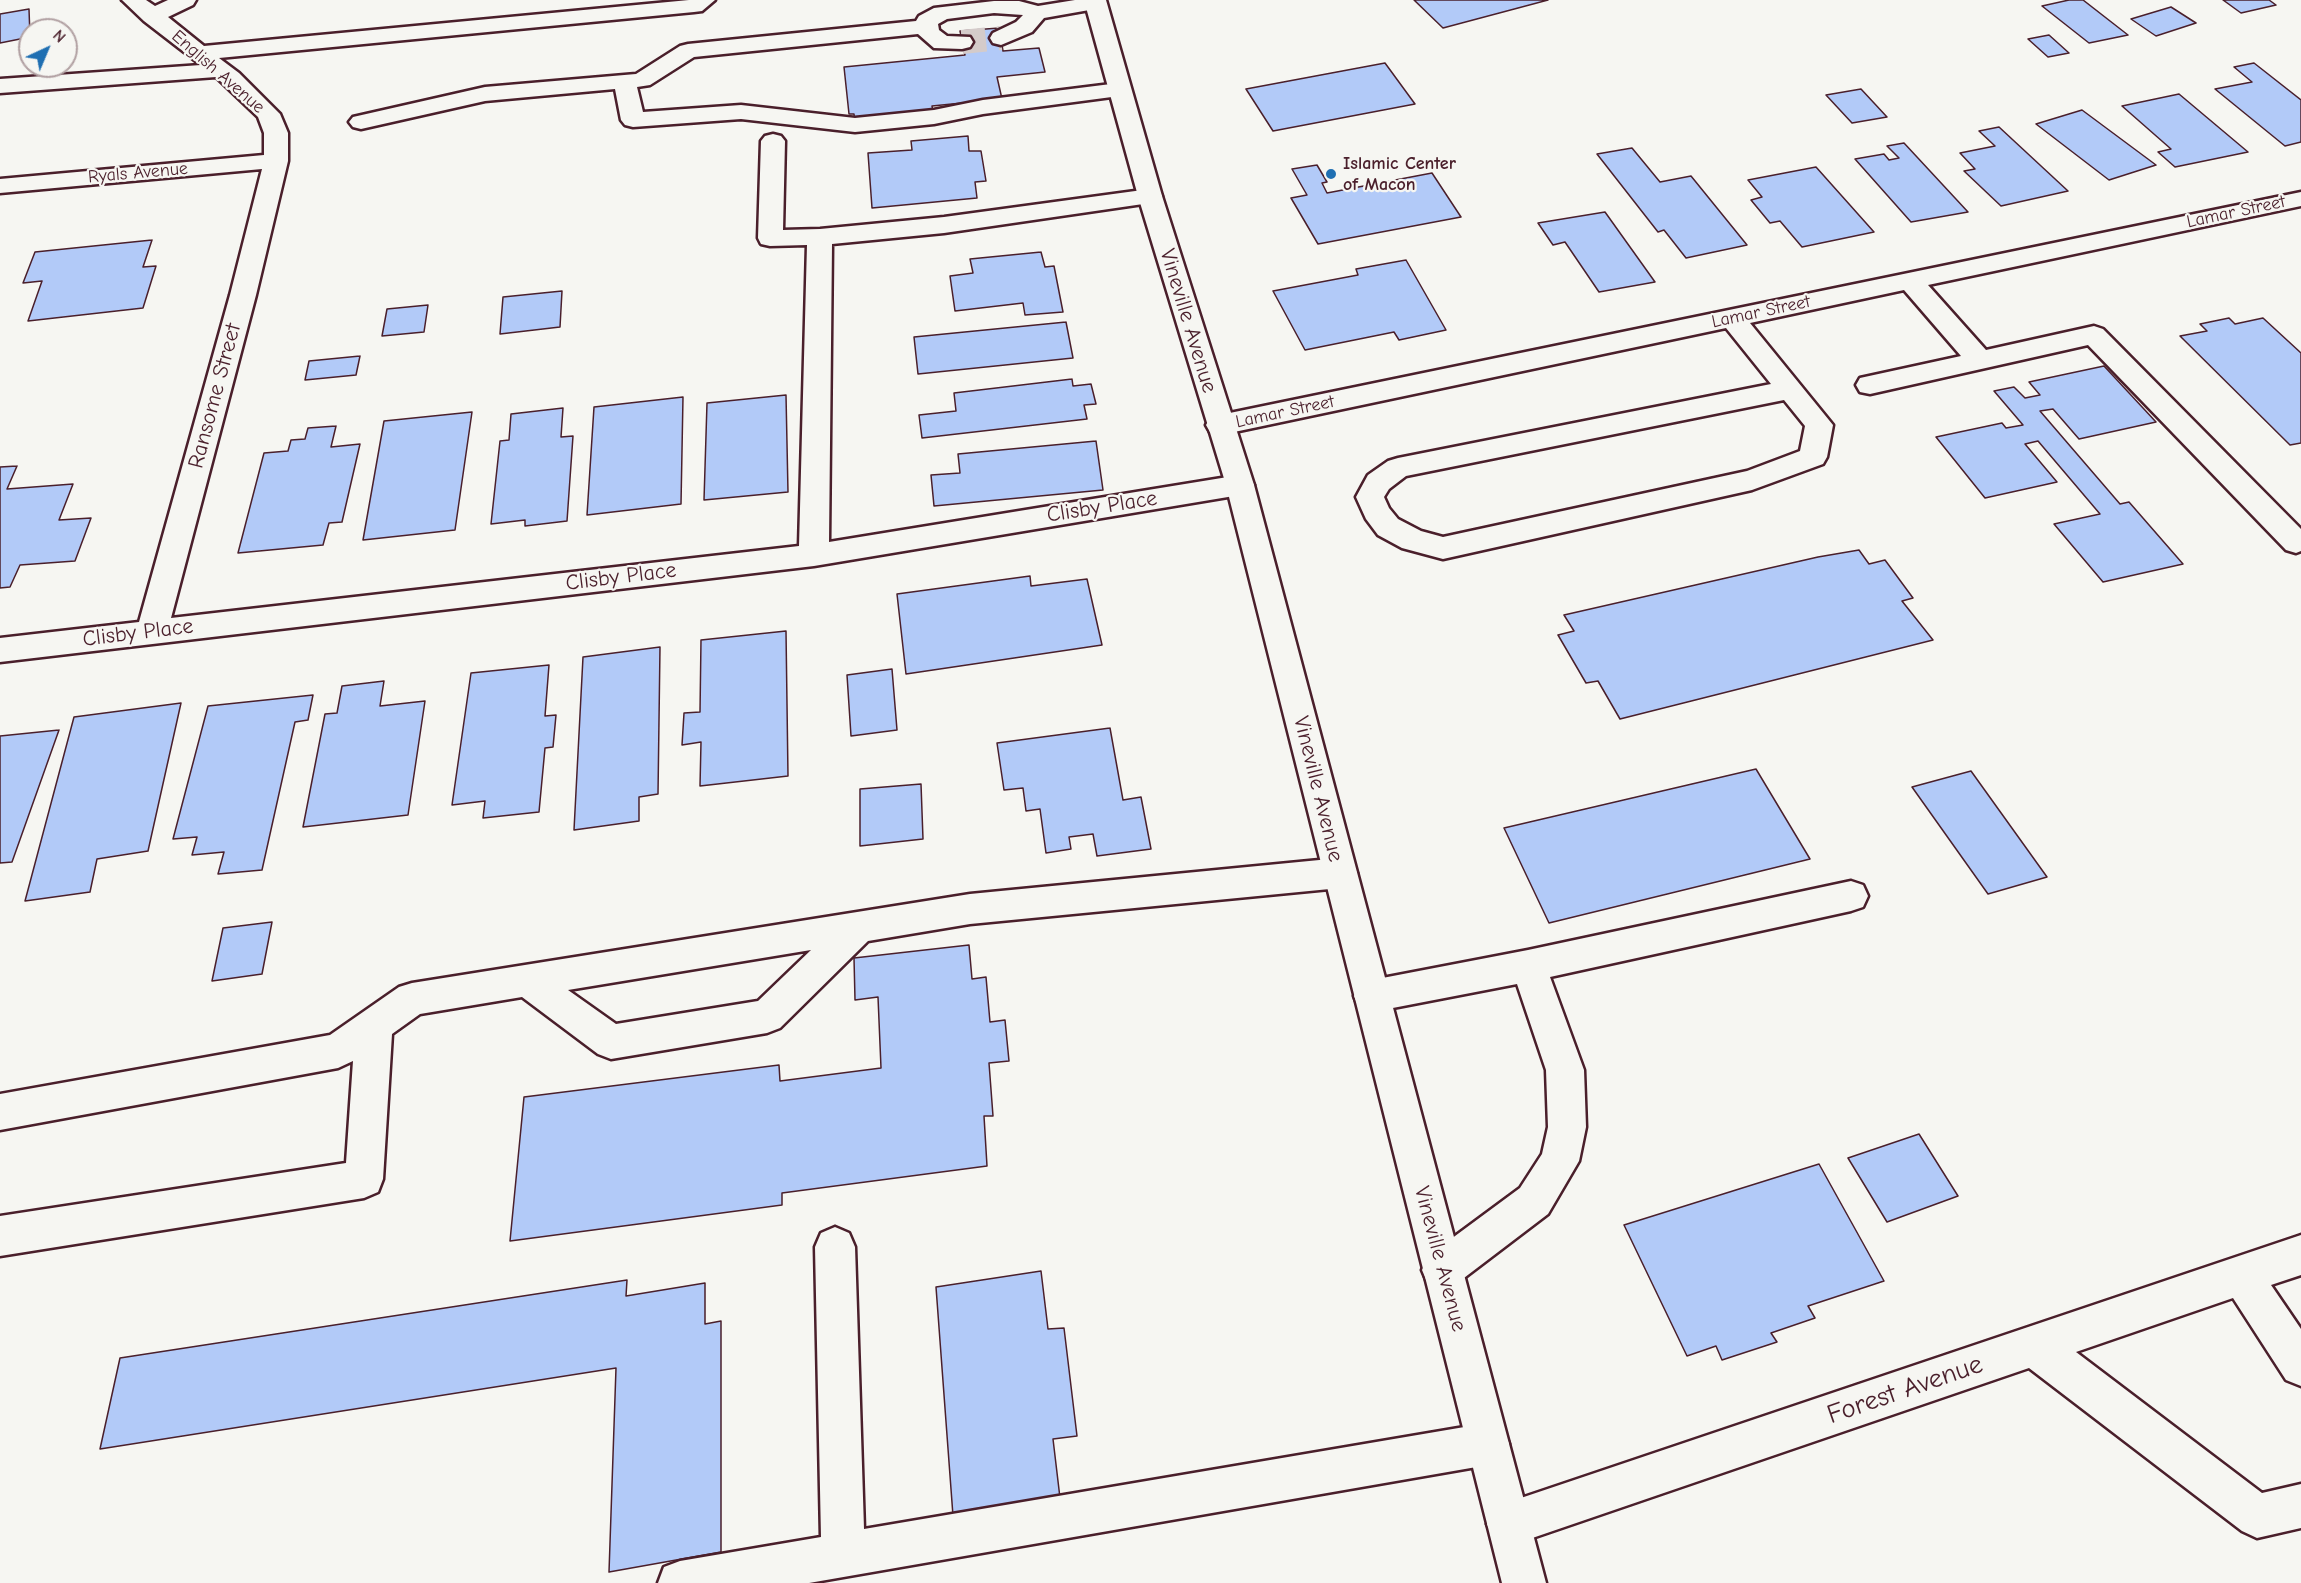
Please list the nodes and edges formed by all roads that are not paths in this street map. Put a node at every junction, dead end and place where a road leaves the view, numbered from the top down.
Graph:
1 (132, 0) edge
2 (185, 0) edge
3 (704, 0) edge
4 (1095, 1) edge
5 (1037, 13) junction
6 (152, 16) junction
7 (928, 26) junction
8 (1001, 38) tunnel mouth
9 (962, 42) tunnel mouth
10 (199, 53) junction
11 (221, 70) junction
12 (625, 82) junction
13 (0, 86) edge
14 (1119, 90) junction
15 (361, 122) dead end
16 (773, 141) dead end
17 (276, 160) junction
18 (0, 186) edge
19 (1150, 196) junction
20 (2301, 199) edge
21 (820, 237) junction
22 (1909, 280) junction
23 (1732, 318) junction
24 (1980, 360) junction
25 (1870, 385) dead end
26 (1790, 389) junction
27 (1220, 425) junction
28 (1240, 485) junction
29 (2296, 542) dead end
30 (814, 555) junction
31 (152, 632) junction
32 (0, 650) edge
33 (1340, 873) junction
34 (1851, 896) dead end
35 (859, 927) junction
36 (1528, 966) junction
37 (528, 981) junction
38 (1372, 996) junction
39 (374, 1026) junction
40 (0, 1112) edge
41 (0, 1236) edge
42 (835, 1247) dead end
43 (2301, 1255) edge
44 (1442, 1270) junction
45 (2241, 1275) junction
46 (2034, 1346) junction
47 (2301, 1365) edge
48 (1488, 1444) junction
49 (2301, 1506) edge
50 (1509, 1524) junction
51 (843, 1555) junction
52 (680, 1583) edge
53 (1524, 1583) edge

1 - 6 street, English Avenue
2 - 6 street
3 - 10 street
4 - 5 street
4 - 14 street, Vineville Avenue
5 - 7 street
5 - 8 street
6 - 10 street, English Avenue
7 - 9 street
7 - 12 street
10 - 11 street, English Avenue
11 - 13 street
11 - 17 street, English Avenue
12 - 14 street
12 - 15 street
14 - 19 street, Vineville Avenue
16 - 21 street
17 - 18 street, Ryals Avenue
17 - 31 street, Ransome Street
19 - 21 street
19 - 27 street, Vineville Avenue
20 - 22 street, Lamar Street
21 - 30 street
22 - 23 street, Lamar Street
22 - 24 street
23 - 26 street
23 - 27 street, Lamar Street
24 - 25 street
24 - 29 street
26 - 26 street
27 - 28 street, Vineville Avenue
28 - 30 street, Clisby Place
28 - 33 street, Vineville Avenue
30 - 31 street, Clisby Place
31 - 32 street, Clisby Place
33 - 35 street
33 - 38 street, Vineville Avenue
34 - 36 street
35 - 37 street
35 - 37 street
36 - 38 street
36 - 44 street
37 - 39 street
38 - 44 street, Vineville Avenue
39 - 40 street
39 - 41 street
42 - 51 street
43 - 45 street, Forest Avenue
44 - 48 street, Vineville Avenue
45 - 46 street, Forest Avenue
45 - 47 street
46 - 49 street
46 - 50 street, Forest Avenue
48 - 50 street, Vineville Avenue
48 - 51 street
50 - 53 street, Vineville Avenue
51 - 52 street

